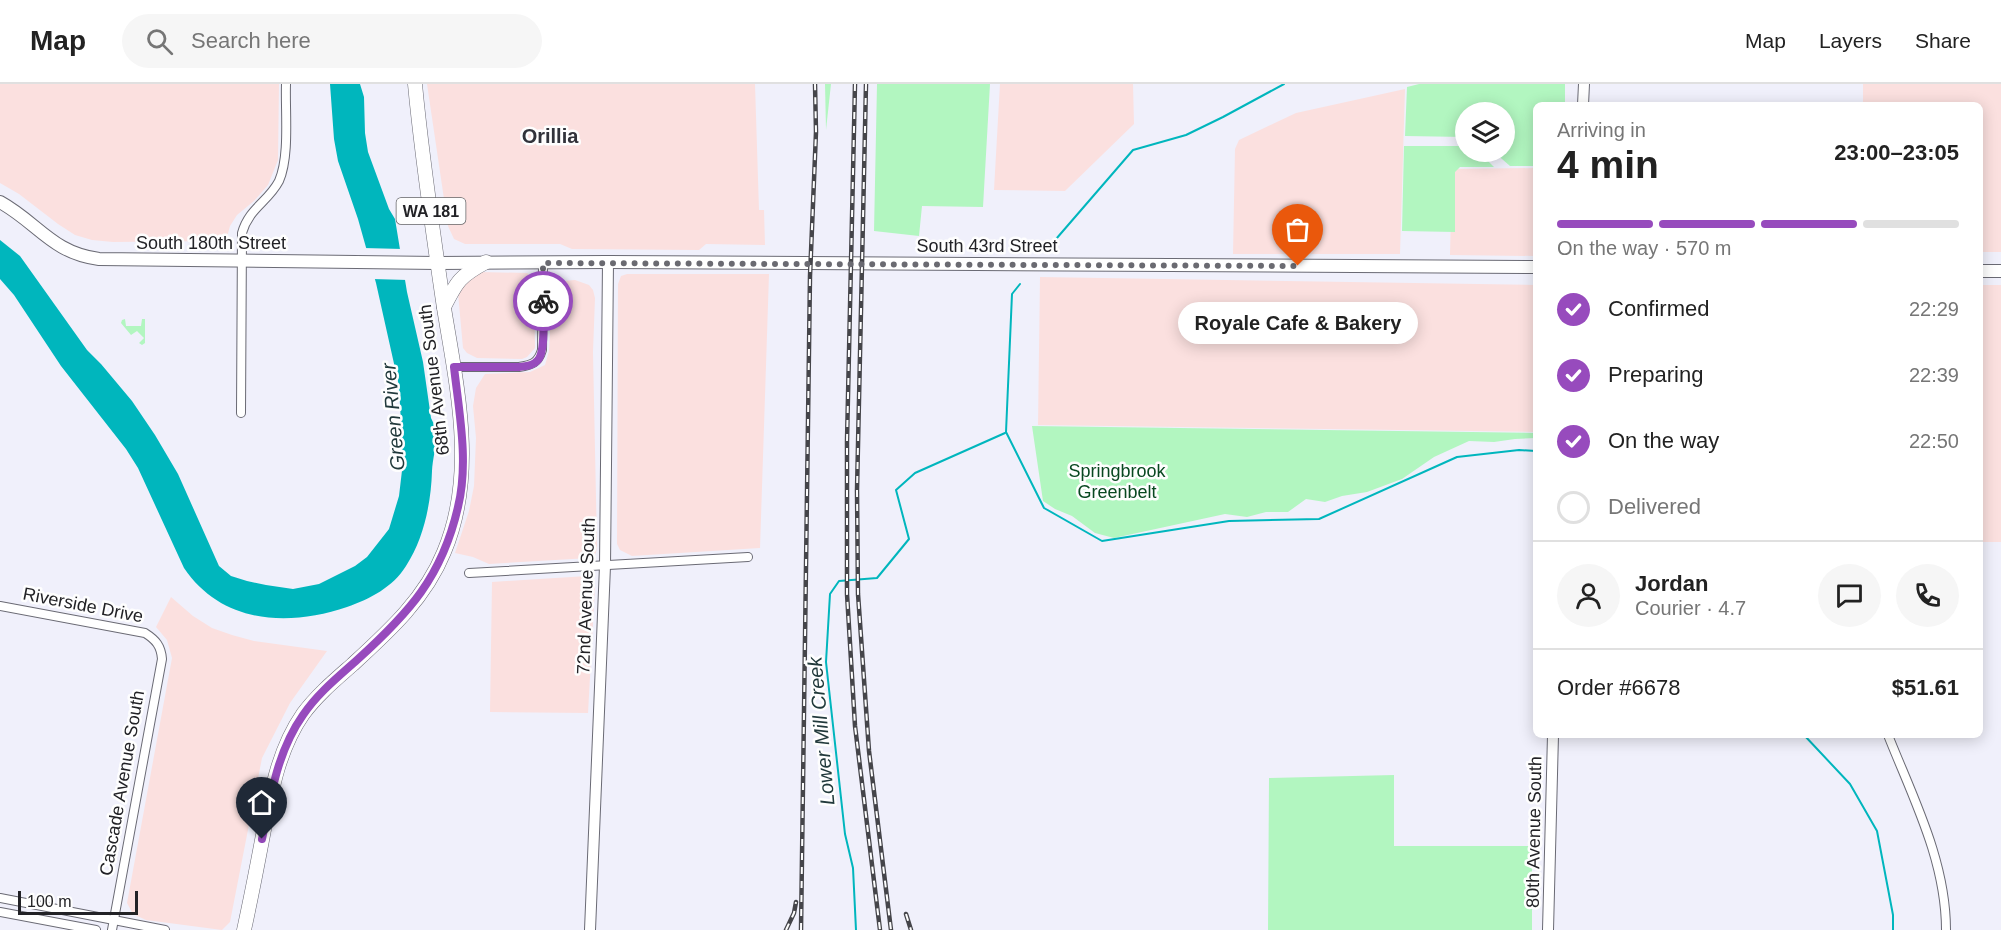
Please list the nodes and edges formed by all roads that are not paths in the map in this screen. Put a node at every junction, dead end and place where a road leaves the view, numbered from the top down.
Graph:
1 (286, 84) edge
2 (415, 84) edge
3 (1584, 84) edge
4 (1583, 102) edge
5 (0, 202) edge
6 (241, 261) junction
7 (486, 262) junction
8 (608, 262) junction
9 (438, 263) junction
10 (543, 263) junction
11 (1533, 267) edge
12 (1983, 271) edge
13 (2001, 271) edge
14 (444, 307) junction
15 (454, 367) junction
16 (241, 413) dead end
17 (748, 557) dead end
18 (605, 566) junction
19 (469, 573) dead end
20 (0, 606) edge
21 (157, 642) joint
22 (1553, 738) edge
23 (1889, 738) edge
24 (0, 898) edge
25 (0, 912) edge
26 (114, 920) junction
27 (96, 930) edge
28 (112, 930) edge
29 (165, 930) edge
30 (244, 930) edge
31 (590, 930) edge
32 (1548, 930) edge
33 (1946, 930) edge

1 - 6 street
2 - 9 main road, WA 181
3 - 4 street
5 - 6 main road, South 180th Street
6 - 9 main road, South 180th Street
6 - 16 street
7 - 9 main road, South 43rd Street
7 - 10 main road, South 43rd Street
7 - 14 main road
8 - 10 main road, South 43rd Street
8 - 11 main road, South 43rd Street
8 - 18 street, 72nd Avenue South
9 - 14 main road, 68th Avenue South / WA 181
10 - 15 street
12 - 13 main road
14 - 15 main road, 68th Avenue South / WA 181
15 - 30 main road, 68th Avenue South / WA 181
17 - 18 street
18 - 19 street
18 - 31 street, 72nd Avenue South
20 - 21 street, Riverside Drive
21 - 26 street, Cascade Avenue South
22 - 32 street, 80th Avenue South
23 - 33 street
24 - 26 street
25 - 27 street
26 - 28 street, Cascade Avenue South
26 - 29 street

